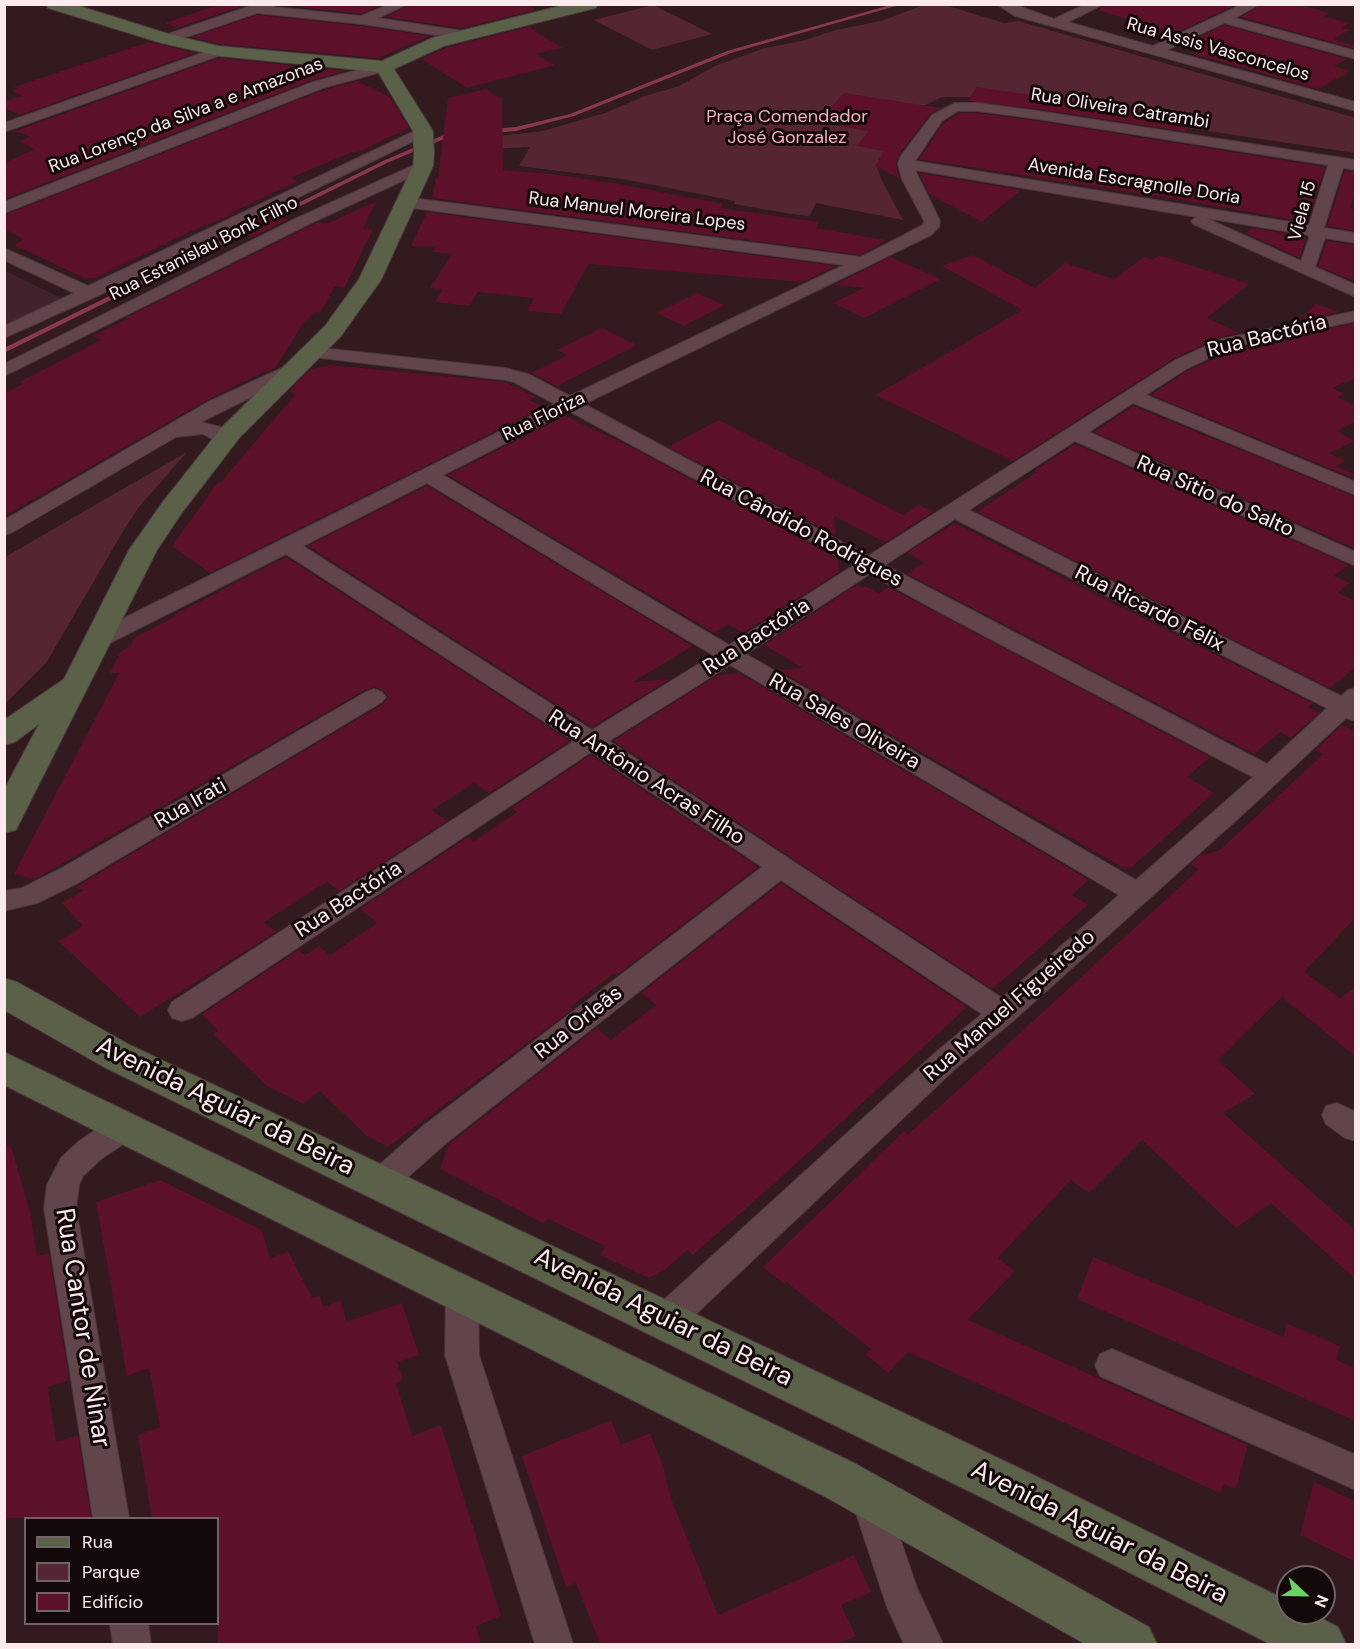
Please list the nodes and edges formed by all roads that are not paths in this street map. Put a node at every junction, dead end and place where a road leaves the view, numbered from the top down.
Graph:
1 (54, 4) edge
2 (402, 4) edge
3 (590, 4) edge
4 (1098, 4) edge
5 (1254, 4) edge
6 (1002, 5) edge
7 (264, 7) edge
8 (1224, 19) junction
9 (362, 20) junction
10 (1055, 23) junction
11 (463, 35) junction
12 (1347, 38) dead end
13 (167, 39) junction
14 (1331, 48) junction
15 (1156, 50) junction
16 (219, 51) junction
17 (1356, 54) edge
18 (384, 67) junction
19 (1356, 107) edge
20 (4, 128) edge
21 (424, 148) junction
22 (1337, 162) junction
23 (906, 164) junction
24 (1356, 165) edge
25 (405, 202) junction
26 (4, 208) edge
27 (1177, 210) junction
28 (1315, 232) junction
29 (1356, 238) edge
30 (4, 253) edge
31 (863, 262) junction
32 (1306, 270) junction
33 (1356, 292) edge
34 (89, 293) junction
35 (1356, 316) edge
36 (4, 333) edge
37 (305, 359) junction
38 (4, 371) edge
39 (1132, 396) junction
40 (569, 404) junction
41 (1074, 433) junction
42 (166, 434) junction
43 (223, 442) junction
44 (428, 475) junction
45 (1356, 489) edge
46 (954, 510) junction
47 (4, 530) edge
48 (287, 545) junction
49 (1356, 560) edge
50 (869, 564) junction
51 (96, 641) junction
52 (729, 655) junction
53 (76, 684) junction
54 (374, 697) dead end
55 (1352, 705) edge
56 (4, 735) edge
57 (591, 741) junction
58 (1269, 775) junction
59 (4, 822) edge
60 (782, 866) junction
61 (1137, 892) junction
62 (4, 901) edge
63 (4, 992) edge
64 (182, 1010) dead end
65 (1003, 1013) junction
66 (4, 1067) edge
67 (123, 1128) junction
68 (380, 1183) junction
69 (462, 1292) junction
70 (667, 1320) junction
71 (1112, 1365) dead end
72 (1356, 1473) edge
73 (868, 1495) junction
74 (111, 1517) edge
75 (129, 1625) edge
76 (132, 1644) edge
77 (554, 1644) edge
78 (924, 1644) edge
79 (1132, 1644) edge
80 (1321, 1644) edge

1 - 13 main road
2 - 9 street
3 - 11 main road
4 - 10 street
5 - 8 street
6 - 10 street, Rua Assis Vasconcelos
7 - 9 street
7 - 13 street
8 - 14 street
8 - 15 street
9 - 11 street
10 - 15 street, Rua Assis Vasconcelos
11 - 18 main road
12 - 14 street
13 - 16 main road
14 - 17 street
15 - 19 street, Rua Assis Vasconcelos
16 - 18 main road
16 - 20 street
18 - 21 main road
18 - 26 street, Rua Lorenço da Silva a e Amazonas
21 - 25 main road
21 - 34 street, Rua Estanislau Bonk Filho
21 - 38 street, Rua Estanislau Bonk Filho
22 - 23 street, Rua Oliveira Catrambi
22 - 24 street, Rua Oliveira Catrambi
22 - 28 street, Viela 15
23 - 27 street, Avenida Escragnolle Doria
23 - 31 street, Rua Floriza
25 - 31 street, Rua Manuel Moreira Lopes
25 - 37 main road
27 - 28 street, Avenida Escragnolle Doria
27 - 32 street
28 - 29 street, Avenida Escragnolle Doria
28 - 32 street, Viela 15
30 - 34 street
31 - 40 street, Rua Floriza
32 - 33 street
34 - 36 street, Rua Estanislau Bonk Filho
35 - 39 street, Rua Bactória
37 - 40 street, Rua Cândido Rodrigues
37 - 42 street
37 - 43 main road
39 - 41 street, Rua Bactória
39 - 45 street
40 - 44 street, Rua Floriza
40 - 50 street, Rua Cândido Rodrigues
41 - 46 street, Rua Bactória
41 - 49 street, Rua Sítio do Salto
42 - 43 street
42 - 47 street
43 - 51 main road
44 - 48 street, Rua Floriza
44 - 52 street, Rua Sales Oliveira
46 - 50 street, Rua Bactória
46 - 55 street, Rua Ricardo Félix
48 - 51 street, Rua Floriza
48 - 57 street, Rua Antônio Acras Filho
50 - 52 street, Rua Bactória
50 - 58 street, Rua Cândido Rodrigues
51 - 53 main road
52 - 57 street, Rua Bactória
52 - 61 street, Rua Sales Oliveira
53 - 56 main road
53 - 59 main road
54 - 62 street, Rua Irati
55 - 58 street, Rua Manuel Figueiredo
57 - 60 street, Rua Antônio Acras Filho
57 - 64 street, Rua Bactória
58 - 61 street, Rua Manuel Figueiredo
60 - 65 street, Rua Antônio Acras Filho
60 - 68 street, Rua Orleãs
61 - 65 street, Rua Manuel Figueiredo
63 - 68 main road, Avenida Aguiar da Beira
65 - 70 street, Rua Manuel Figueiredo
66 - 67 main road
67 - 69 main road
67 - 74 street, Rua Cantor de Ninar
68 - 70 main road, Avenida Aguiar da Beira
69 - 73 main road
69 - 77 street
70 - 80 main road, Avenida Aguiar da Beira
71 - 72 street
73 - 78 street
73 - 79 main road
75 - 76 street

